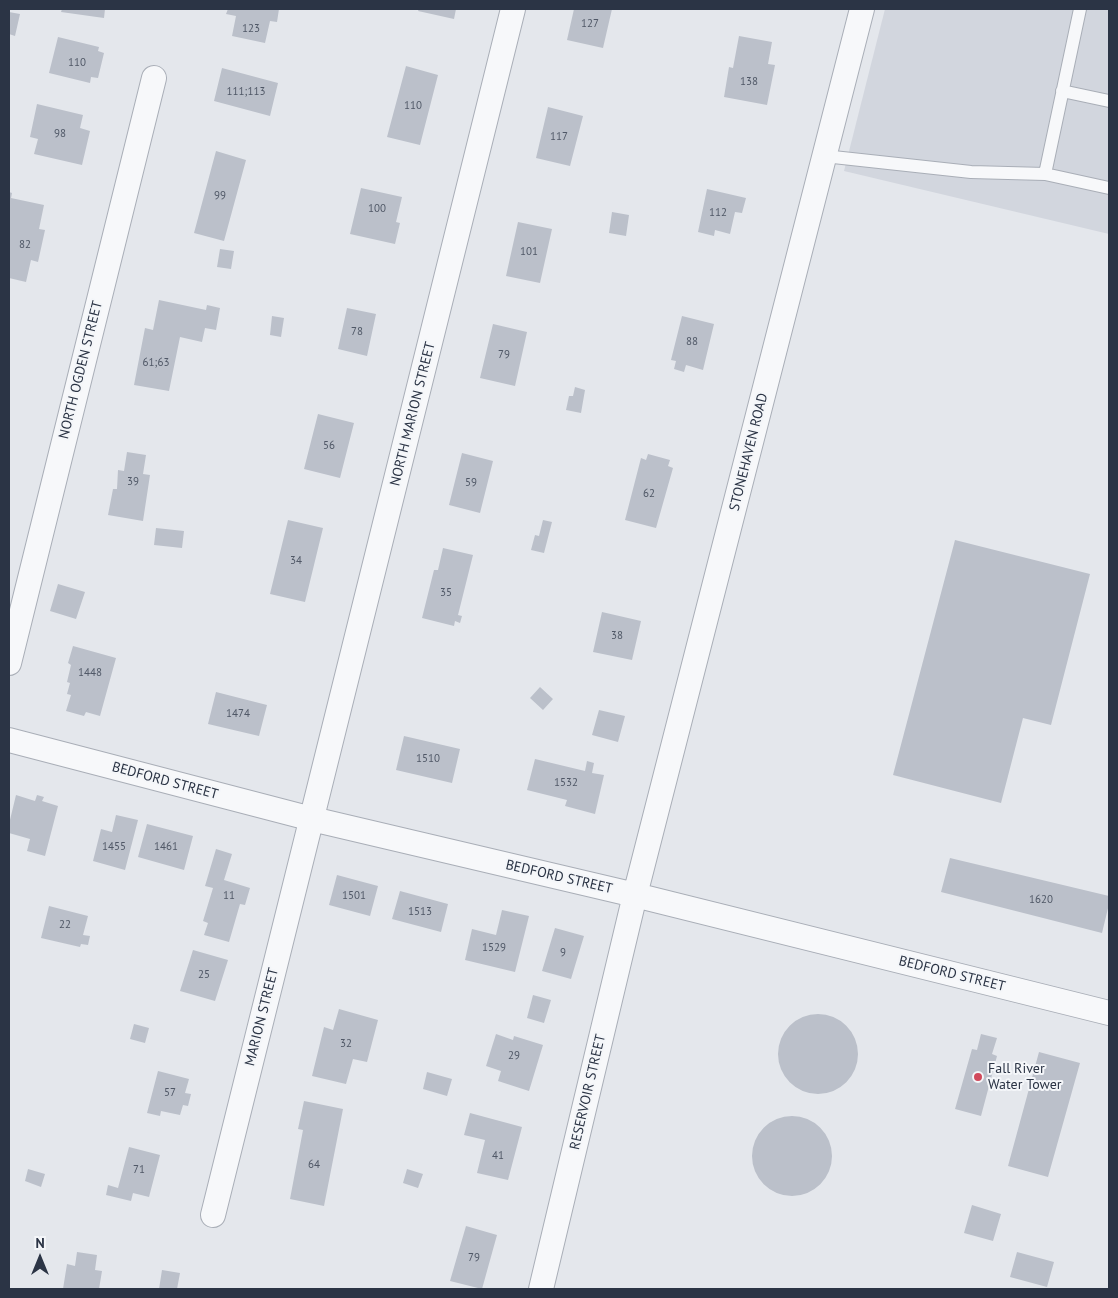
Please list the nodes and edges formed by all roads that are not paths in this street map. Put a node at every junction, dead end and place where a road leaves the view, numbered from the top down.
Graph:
1 (513, 9) edge
2 (862, 9) edge
3 (1080, 9) edge
4 (154, 78) dead end
5 (1062, 91) junction
6 (1109, 101) edge
7 (824, 156) junction
8 (1044, 174) junction
9 (1109, 188) edge
10 (9, 663) edge
11 (9, 740) edge
12 (312, 819) junction
13 (635, 895) junction
14 (1109, 1013) edge
15 (213, 1215) dead end
16 (541, 1289) edge

1 - 12 street, NORTH MARION STREET
2 - 7 street, STONEHAVEN ROAD
3 - 5 lane
4 - 10 street, NORTH OGDEN STREET
5 - 6 lane
5 - 8 lane
7 - 8 lane
7 - 13 street, STONEHAVEN ROAD
8 - 9 lane
11 - 12 street, BEDFORD STREET
12 - 13 street, BEDFORD STREET
12 - 15 street, MARION STREET
13 - 14 street, BEDFORD STREET
13 - 16 street, RESERVOIR STREET

